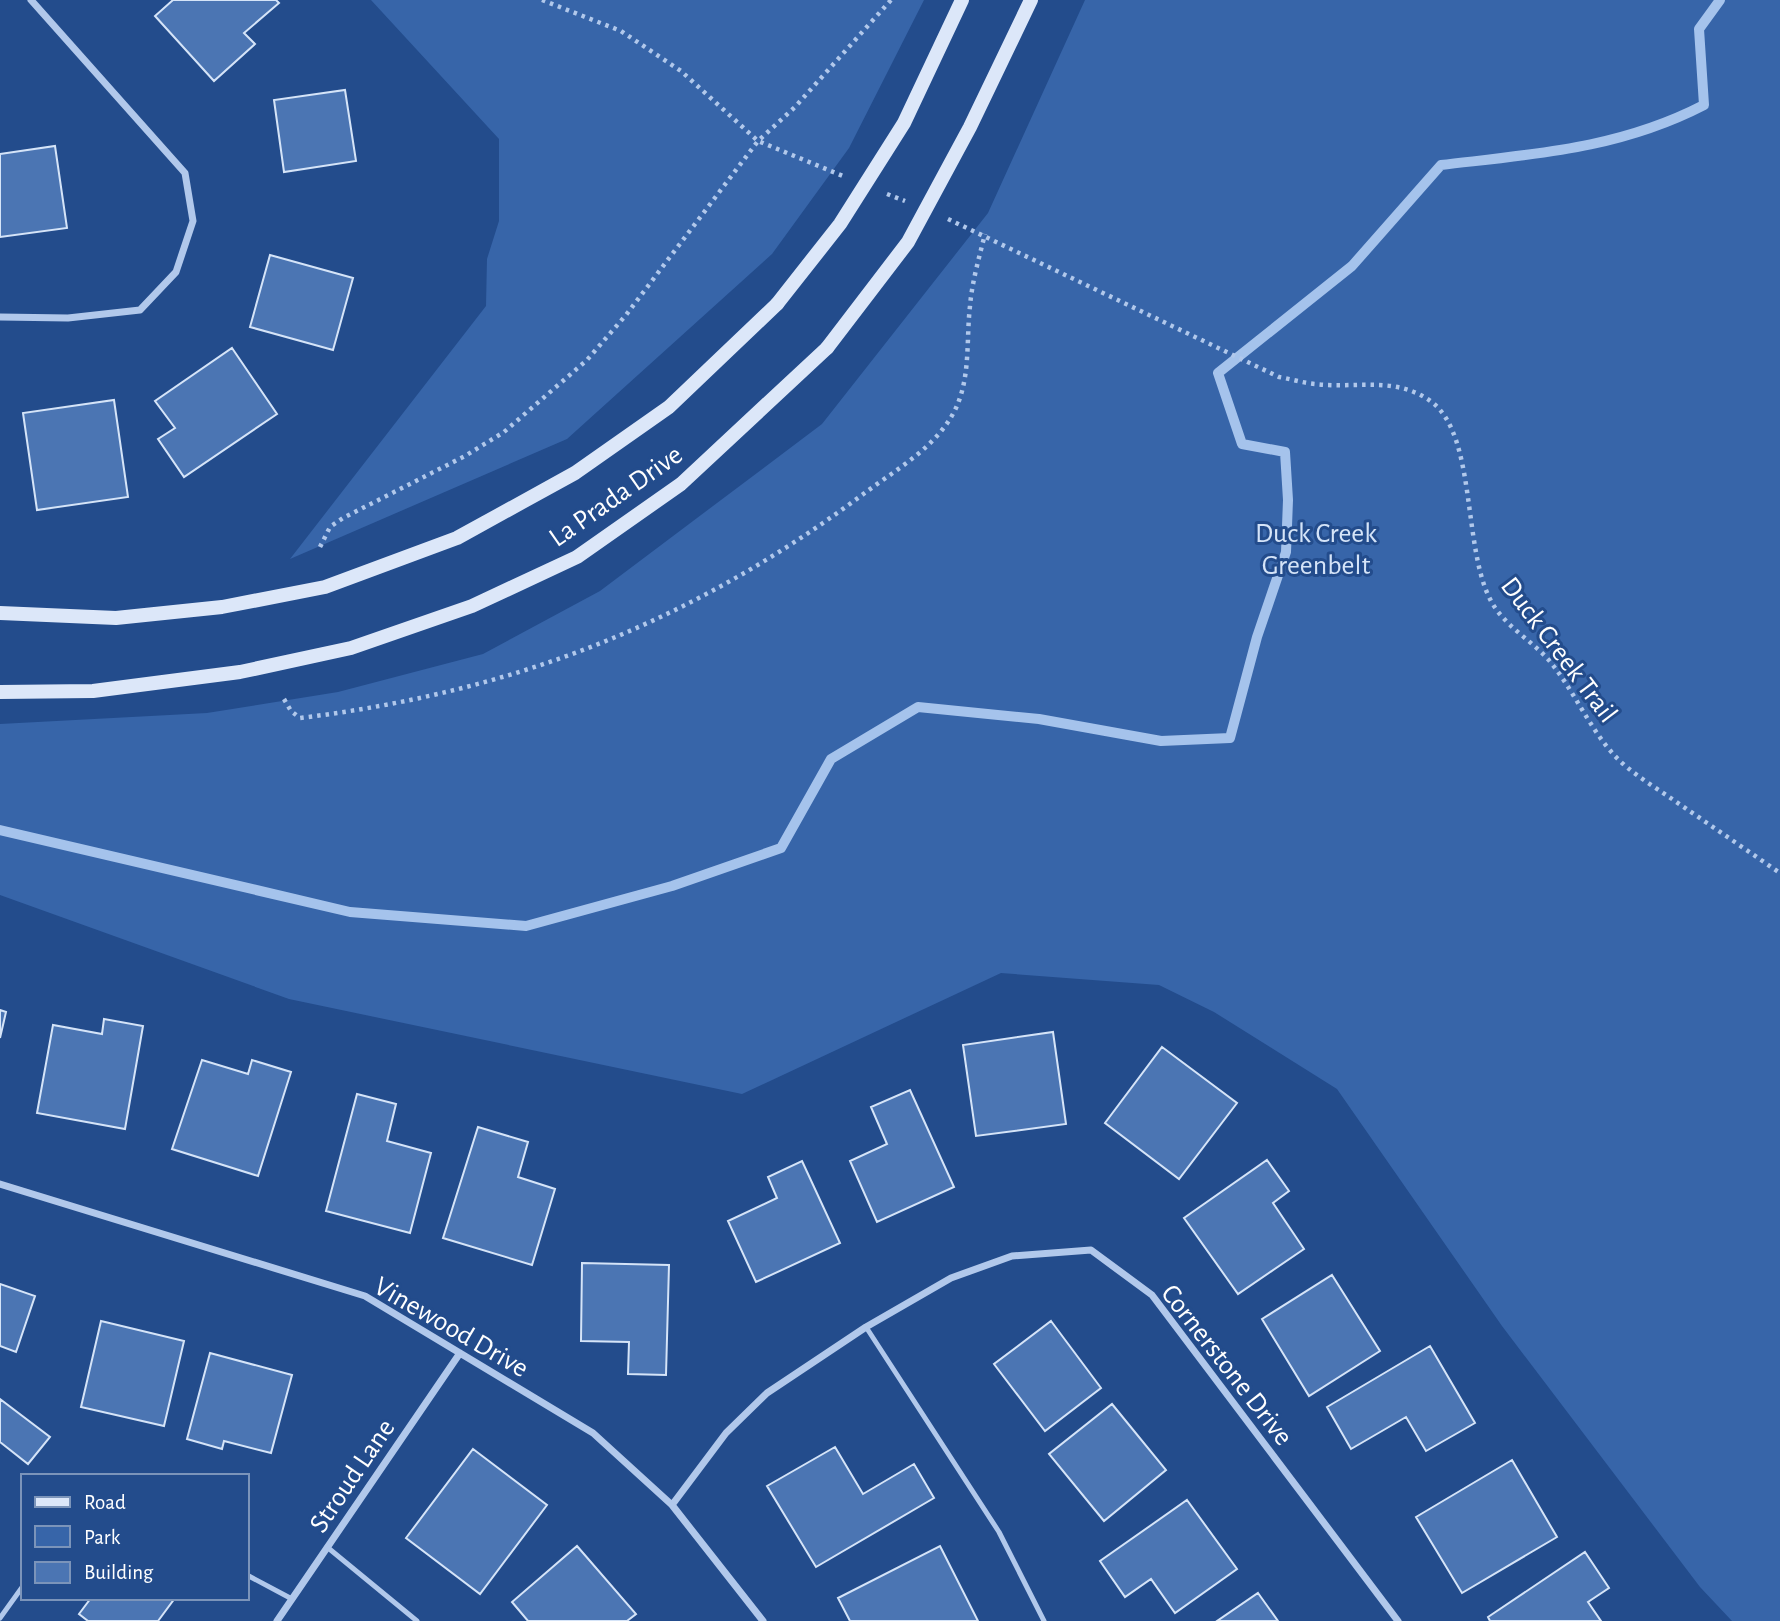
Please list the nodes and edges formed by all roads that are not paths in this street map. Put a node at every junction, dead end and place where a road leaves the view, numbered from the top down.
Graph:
1 (32, 0) edge
2 (962, 0) edge
3 (1031, 0) edge
4 (0, 317) edge
5 (0, 613) edge
6 (0, 692) edge
7 (0, 1184) edge
8 (866, 1328) junction
9 (460, 1353) junction
10 (672, 1505) junction
11 (327, 1547) junction
12 (248, 1576) edge
13 (21, 1589) edge
14 (292, 1600) junction
15 (0, 1618) edge
16 (277, 1621) edge
17 (417, 1621) edge
18 (764, 1621) edge
19 (1044, 1621) edge
20 (1398, 1621) edge

1 - 4 street
2 - 5 main road, La Prada Drive, bridge
3 - 6 main road, La Prada Drive, bridge
7 - 9 street, Vinewood Drive
8 - 10 street, Cornerstone Drive
8 - 19 lane
8 - 20 street, Cornerstone Drive
9 - 10 street, Vinewood Drive
9 - 11 street, Stroud Lane
10 - 18 street, Vinewood Drive
11 - 14 street, Stroud Lane
11 - 17 lane
12 - 14 lane
13 - 15 lane
14 - 16 street, Stroud Lane

